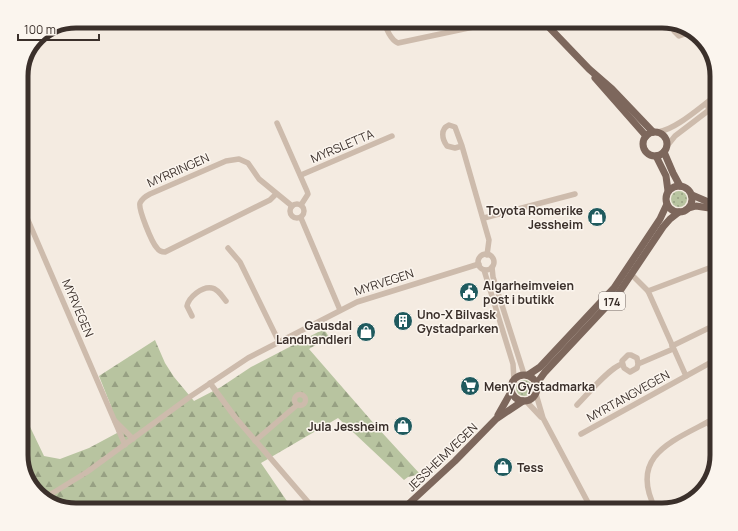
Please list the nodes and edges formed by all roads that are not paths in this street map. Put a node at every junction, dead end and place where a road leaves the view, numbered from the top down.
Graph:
1 (387, 28) edge
2 (468, 28) edge
3 (550, 28) edge
4 (674, 30) edge
5 (685, 34) edge
6 (589, 69) junction
7 (710, 100) edge
8 (705, 103) junction
9 (710, 109) joint
10 (277, 123) dead end
11 (655, 132) junction
12 (392, 136) dead end
13 (646, 136) junction
14 (462, 146) dead end
15 (665, 149) junction
16 (656, 156) junction
17 (301, 175) junction
18 (680, 186) junction
19 (668, 192) junction
20 (276, 194) junction
21 (575, 194) dead end
22 (692, 195) junction
23 (667, 204) junction
24 (710, 204) edge
25 (302, 205) junction
26 (292, 206) junction
27 (689, 208) junction
28 (710, 208) edge
29 (678, 212) junction
30 (301, 218) junction
31 (484, 218) junction
32 (28, 220) edge
33 (228, 248) dead end
34 (487, 255) junction
35 (479, 264) junction
36 (492, 267) junction
37 (710, 268) edge
38 (484, 270) junction
39 (632, 275) junction
40 (648, 291) junction
41 (226, 301) dead end
42 (340, 310) junction
43 (192, 316) dead end
44 (710, 328) edge
45 (279, 342) junction
46 (672, 347) junction
47 (710, 363) edge
48 (622, 364) junction
49 (638, 364) junction
50 (526, 375) junction
51 (686, 376) junction
52 (514, 379) junction
53 (210, 383) junction
54 (537, 384) junction
55 (511, 392) junction
56 (536, 394) junction
57 (525, 401) junction
58 (297, 405) dead end
59 (577, 405) dead end
60 (543, 418) junction
61 (496, 419) junction
62 (115, 421) junction
63 (708, 422) joint
64 (710, 426) edge
65 (581, 434) dead end
66 (133, 439) junction
67 (255, 441) junction
68 (125, 445) junction
69 (50, 495) edge
70 (309, 503) edge
71 (410, 503) edge
72 (588, 503) edge
73 (653, 503) edge

1 - 2 street
3 - 6 main road
4 - 5 street
6 - 11 main road
6 - 13 main road
7 - 8 street
8 - 9 street
8 - 11 street
9 - 15 street
10 - 17 street, MYRSLETTA
11 - 13 main road
11 - 15 main road
12 - 17 street, MYRSLETTA
13 - 16 main road, 174
14 - 31 street
15 - 16 main road
15 - 18 main road
16 - 19 main road, 174
17 - 25 street, MYRSLETTA
18 - 19 main road
18 - 22 main road
19 - 23 main road, 174
20 - 20 street, MYRRINGEN
20 - 26 street, MYRRINGEN
21 - 31 street
22 - 24 main road
22 - 27 main road
23 - 29 main road
23 - 50 main road, 174
25 - 26 street
25 - 30 street
26 - 30 street
27 - 28 main road
27 - 29 main road, 174
29 - 39 main road, 174
30 - 42 street
31 - 34 street
32 - 62 street, MYRVEGEN
33 - 45 street
34 - 35 street
34 - 36 street
35 - 38 street
35 - 42 street, MYRVEGEN
36 - 38 street
36 - 50 street
37 - 40 street
38 - 52 street
39 - 40 street, MYRTANGVEGEN
39 - 54 main road, 174
40 - 46 street, MYRTANGVEGEN
41 - 43 street
42 - 45 street, MYRVEGEN
44 - 46 street
45 - 53 street, MYRVEGEN
46 - 49 street
46 - 51 street, MYRTANGVEGEN
47 - 51 street, MYRTANGVEGEN
48 - 49 street
48 - 49 street
48 - 59 street
50 - 52 main road, 174
50 - 54 main road
51 - 65 street, MYRTANGVEGEN
52 - 55 main road
53 - 66 street, MYRVEGEN
53 - 67 street
54 - 56 main road
55 - 57 main road
55 - 61 main road, JESSHEIMVEGEN
56 - 57 main road
56 - 60 street
57 - 60 street
57 - 61 main road, JESSHEIMVEGEN
58 - 67 street
60 - 72 street
61 - 71 main road, JESSHEIMVEGEN
62 - 66 street, MYRVEGEN
62 - 68 street, MYRVEGEN
63 - 64 street
63 - 73 street
66 - 68 street, MYRVEGEN
67 - 70 street
68 - 69 street, MYRVEGEN

